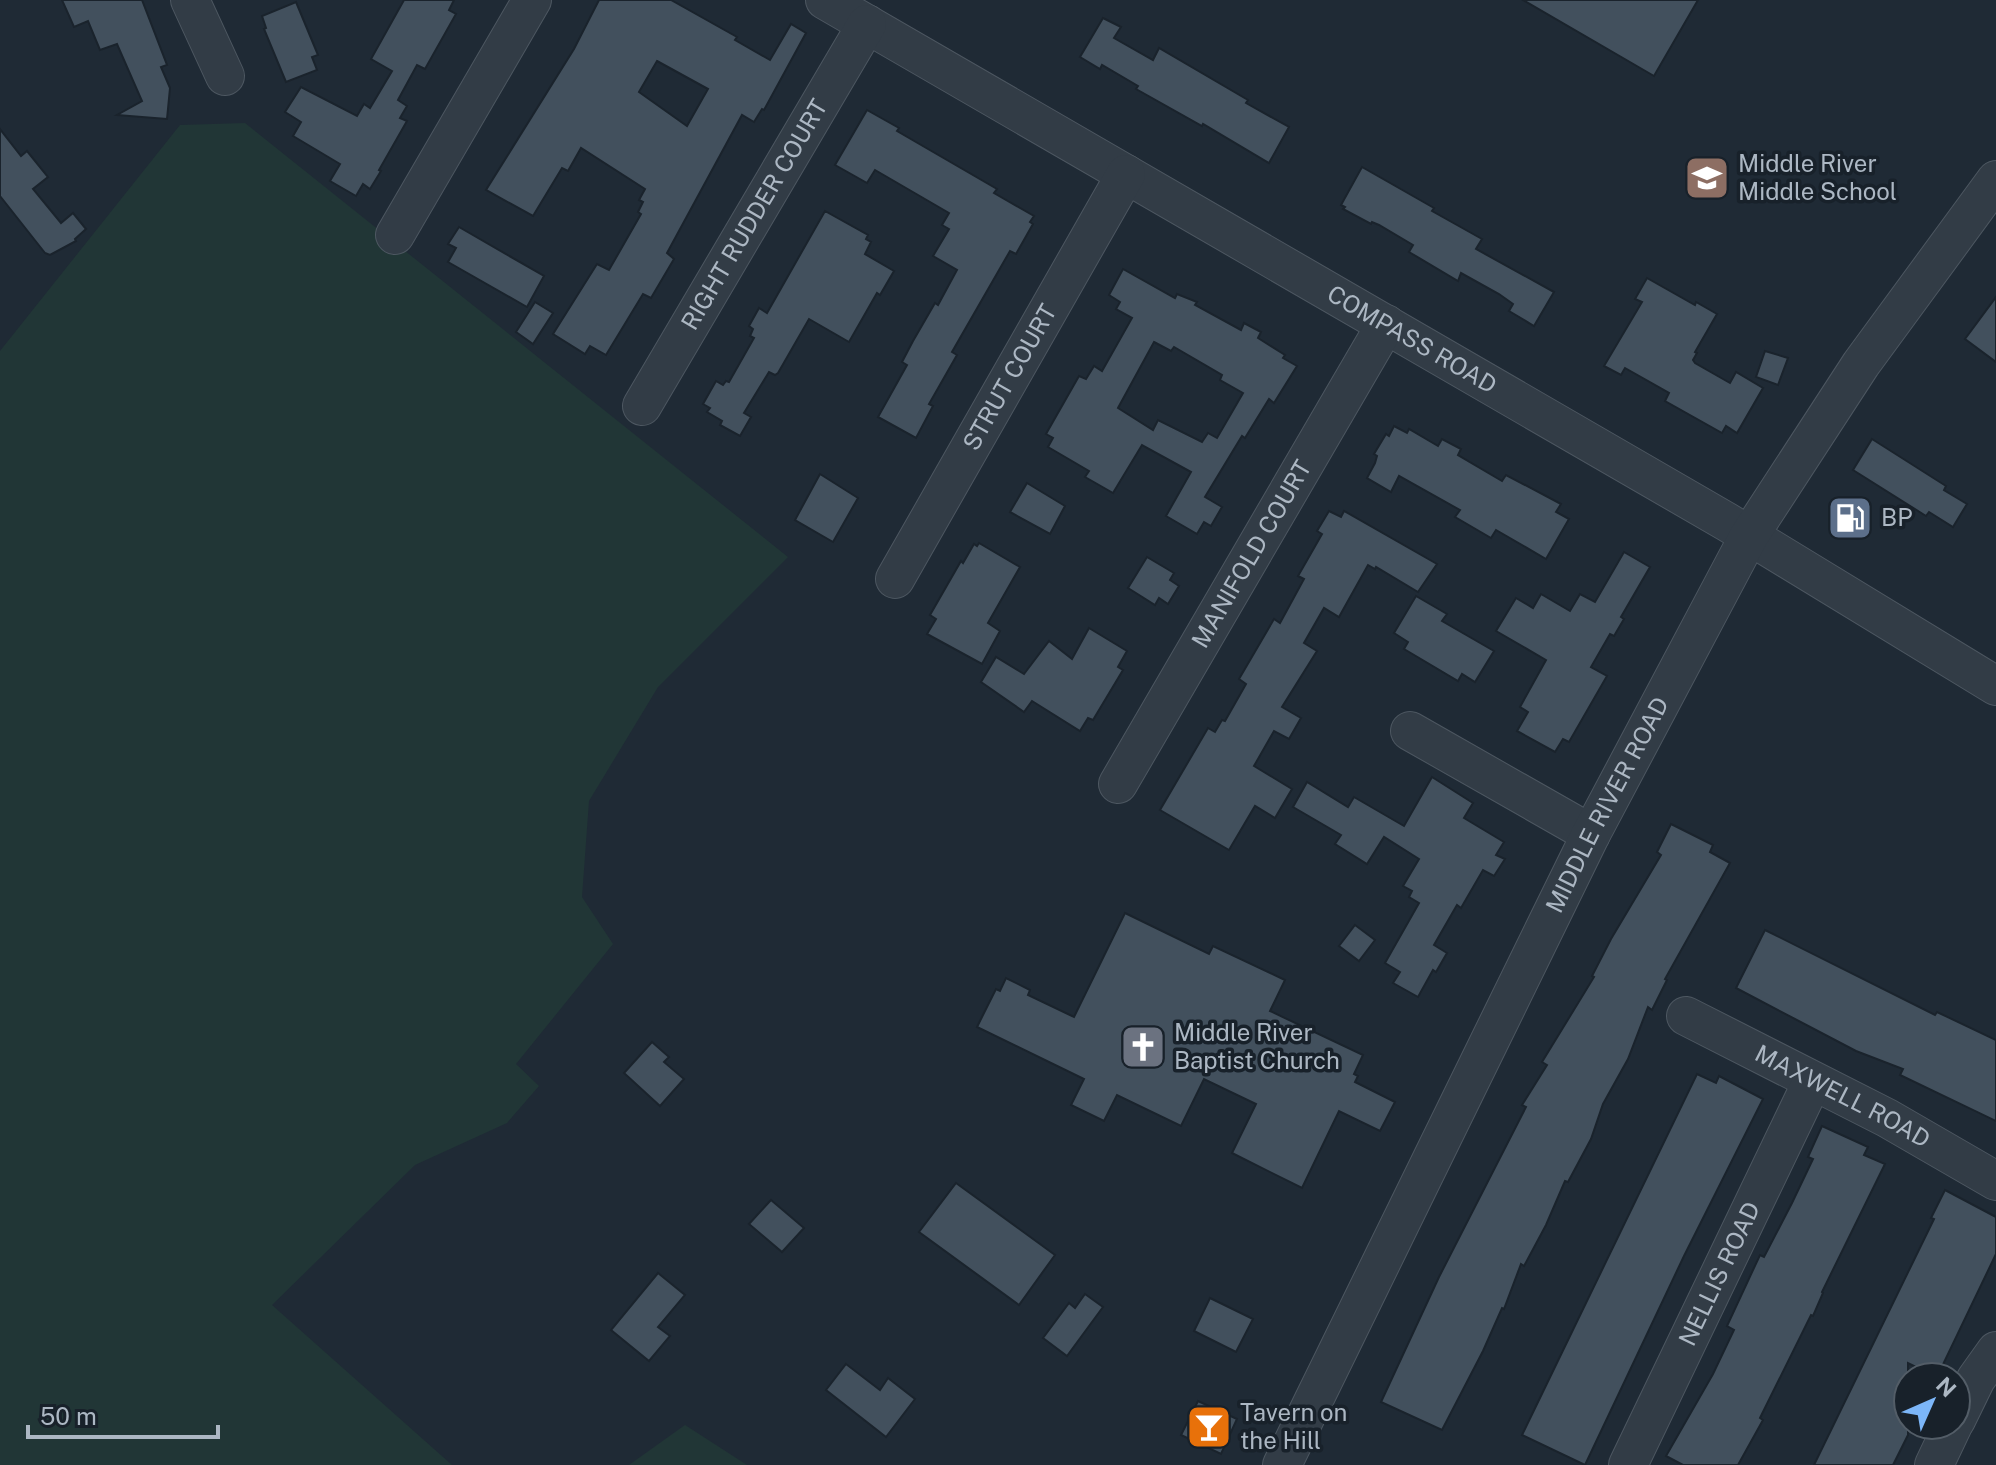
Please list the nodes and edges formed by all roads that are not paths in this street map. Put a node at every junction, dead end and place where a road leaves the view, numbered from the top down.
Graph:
1 (190, 0) edge
2 (532, 0) edge
3 (825, 0) edge
4 (867, 24) junction
5 (225, 76) dead end
6 (1126, 174) junction
7 (1996, 180) edge
8 (395, 235) dead end
9 (1386, 324) junction
10 (642, 406) dead end
11 (1749, 536) junction
12 (895, 579) dead end
13 (1996, 686) edge
14 (1410, 731) dead end
15 (1118, 784) dead end
16 (1591, 834) junction
17 (1686, 1016) dead end
18 (1812, 1082) junction
19 (1996, 1181) edge
20 (1996, 1351) edge
21 (1972, 1387) edge
22 (1945, 1441) edge
23 (1282, 1465) edge
24 (1628, 1465) edge
25 (1934, 1465) edge

1 - 5 street
2 - 8 street
3 - 4 street, COMPASS ROAD
4 - 6 street, COMPASS ROAD
4 - 10 street, RIGHT RUDDER COURT
6 - 9 street, COMPASS ROAD
6 - 12 street, STRUT COURT
7 - 11 street, MIDDLE RIVER ROAD
9 - 11 street, COMPASS ROAD
9 - 15 street, MANIFOLD COURT
11 - 13 street, COMPASS ROAD
11 - 16 street, MIDDLE RIVER ROAD
14 - 16 street
16 - 23 street, MIDDLE RIVER ROAD
17 - 18 street, MAXWELL ROAD
18 - 19 street, MAXWELL ROAD
18 - 24 street, NELLIS ROAD
20 - 21 street
22 - 25 street

